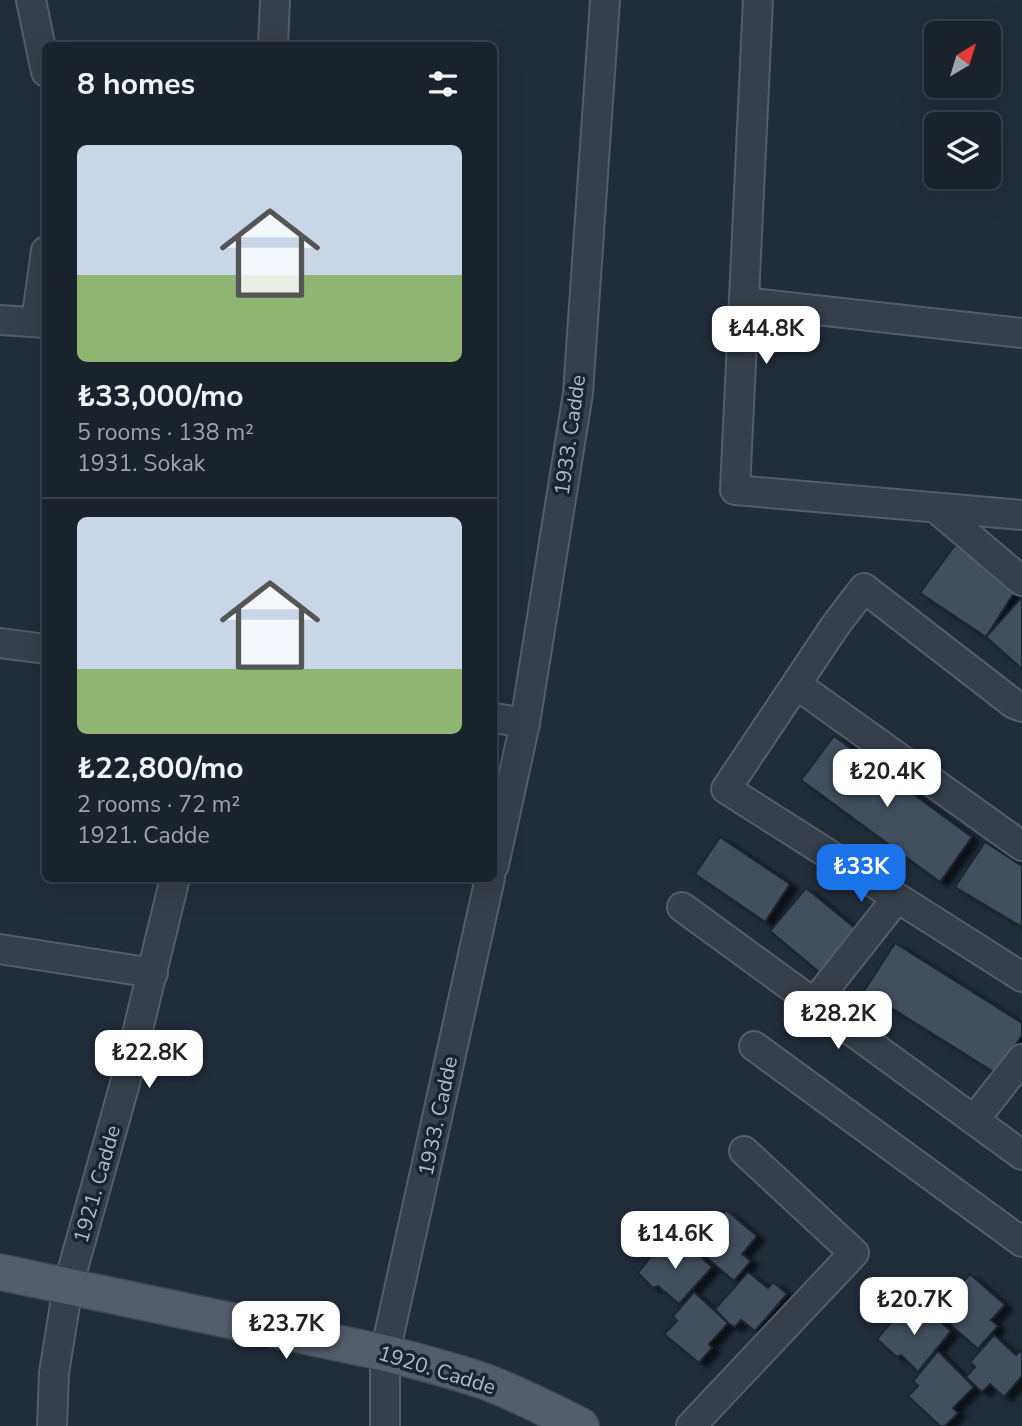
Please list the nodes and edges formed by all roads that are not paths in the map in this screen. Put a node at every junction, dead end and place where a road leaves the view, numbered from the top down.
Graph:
1 (31, 0) edge
2 (275, 0) edge
3 (605, 0) edge
4 (758, 0) edge
5 (273, 42) edge
6 (42, 53) edge
7 (744, 302) junction
8 (0, 320) edge
9 (41, 322) edge
10 (1022, 333) edge
11 (937, 509) junction
12 (1022, 515) edge
13 (1022, 581) edge
14 (0, 643) edge
15 (42, 648) edge
16 (797, 685) junction
17 (1022, 707) edge
18 (497, 718) edge
19 (525, 723) junction
20 (1022, 846) edge
21 (497, 851) edge
22 (174, 882) edge
23 (490, 882) edge
24 (897, 898) junction
25 (682, 907) dead end
26 (0, 948) edge
27 (153, 973) junction
28 (1022, 977) edge
29 (814, 1003) junction
30 (754, 1046) dead end
31 (1022, 1059) edge
32 (974, 1121) junction
33 (744, 1151) dead end
34 (1022, 1155) edge
35 (1022, 1242) edge
36 (0, 1272) edge
37 (68, 1286) junction
38 (385, 1353) junction
39 (52, 1426) edge
40 (385, 1426) edge
41 (580, 1426) edge
42 (691, 1426) edge

1 - 6 street
2 - 5 street
3 - 19 street, 1933. Cadde
4 - 7 street
7 - 10 street
7 - 11 street
8 - 9 street
11 - 12 street
11 - 13 street
14 - 15 street
16 - 17 street
16 - 20 street
16 - 24 street
18 - 19 street
19 - 21 street, 1933. Cadde
22 - 27 street, 1921. Cadde
23 - 38 street, 1933. Cadde
24 - 28 street
24 - 29 street
25 - 29 street
26 - 27 street
27 - 37 street, 1921. Cadde
29 - 32 street
30 - 35 street
31 - 32 street
32 - 34 street
33 - 42 street
36 - 37 main road, 1920. Cadde
37 - 38 main road, 1920. Cadde
37 - 39 street, 1921. Cadde
38 - 40 street, 1933. Cadde
38 - 41 main road, 1920. Cadde

